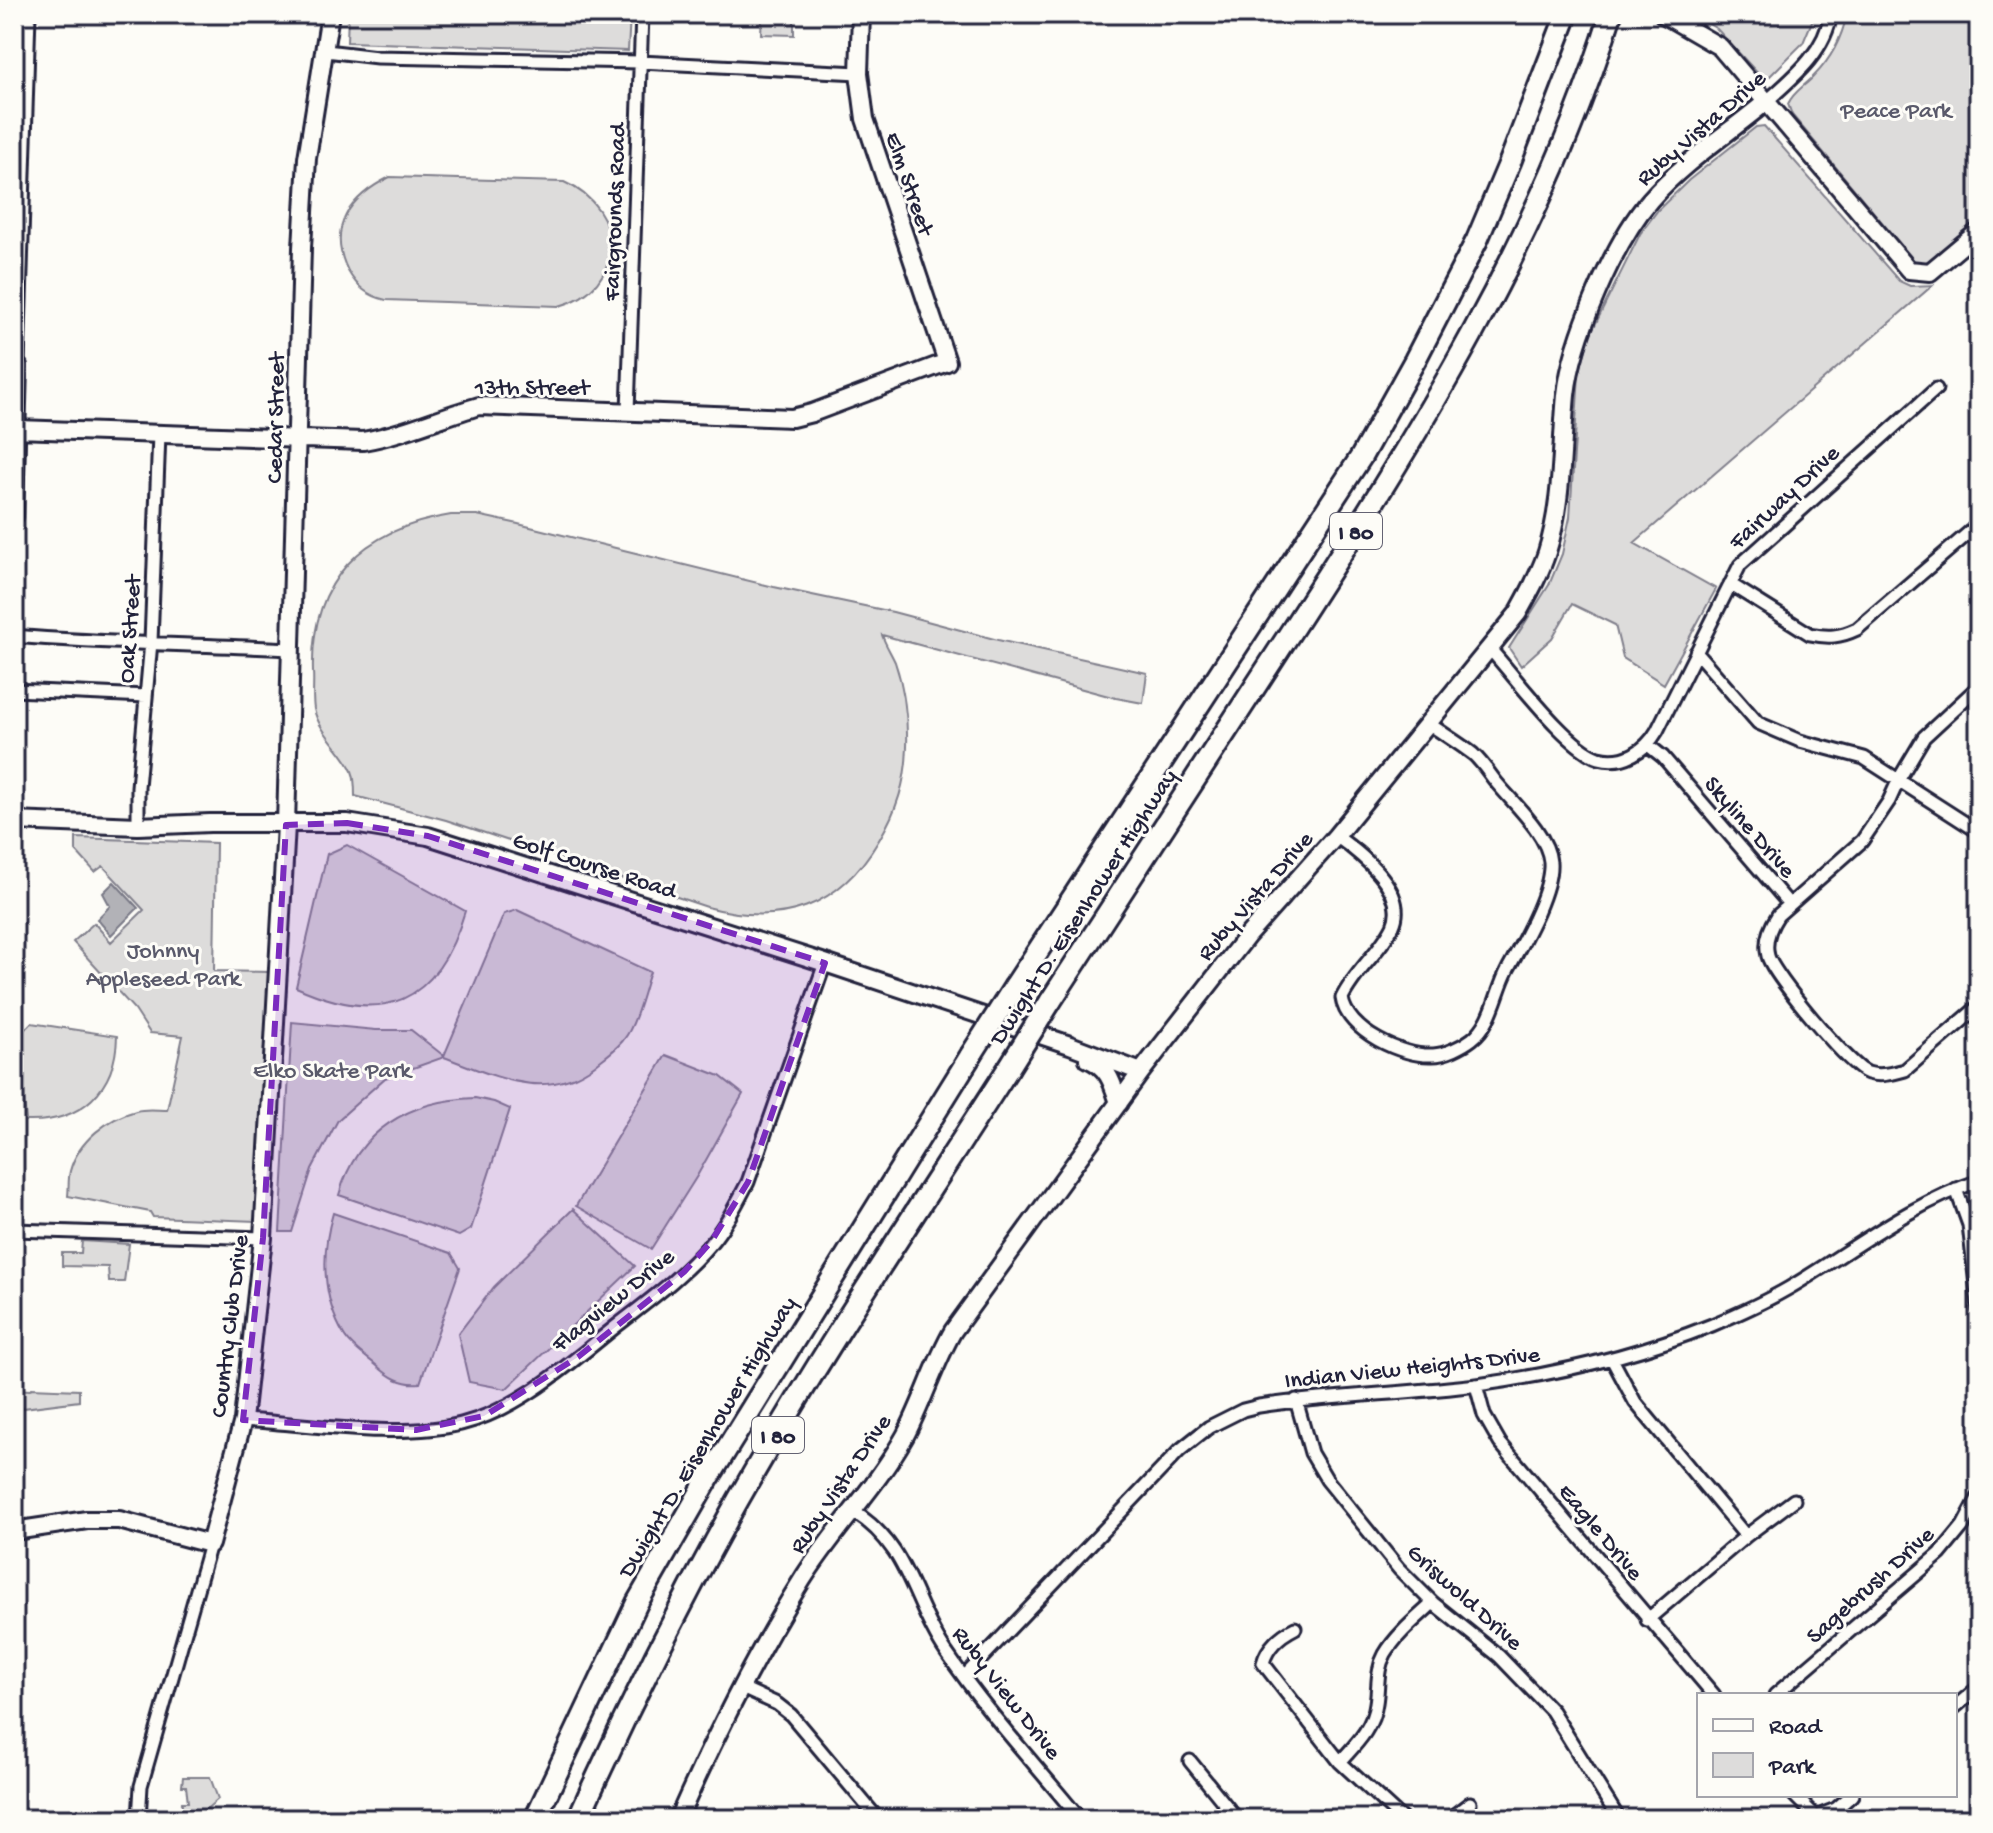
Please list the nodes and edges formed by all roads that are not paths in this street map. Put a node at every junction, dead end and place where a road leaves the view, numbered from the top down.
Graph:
1 (29, 14) edge
2 (330, 14) edge
3 (642, 14) edge
4 (861, 14) edge
5 (1567, 14) edge
6 (1663, 14) edge
7 (1831, 14) edge
8 (1609, 22) edge
9 (326, 51) junction
10 (640, 62) junction
11 (859, 73) junction
12 (1767, 101) junction
13 (19, 195) edge
14 (1979, 232) edge
15 (947, 362) joint
16 (16, 366) edge
17 (1936, 389) dead end
18 (628, 411) junction
19 (17, 429) junction
20 (159, 434) junction
21 (298, 438) junction
22 (14, 507) edge
23 (14, 516) edge
24 (1979, 524) edge
25 (1730, 584) junction
26 (14, 636) edge
27 (151, 642) junction
28 (1489, 648) junction
29 (290, 649) junction
30 (1696, 652) junction
31 (1979, 686) edge
32 (14, 690) edge
33 (146, 696) junction
34 (1428, 723) junction
35 (1648, 745) junction
36 (1899, 779) junction
37 (14, 821) edge
38 (286, 825) junction
39 (138, 826) junction
40 (1979, 832) edge
41 (1336, 836) junction
42 (1789, 904) junction
43 (825, 963) junction
44 (1979, 1006) edge
45 (1044, 1036) junction
46 (1141, 1072) junction
47 (1119, 1103) junction
48 (1979, 1181) edge
49 (1956, 1189) junction
50 (14, 1230) edge
51 (263, 1238) junction
52 (1979, 1311) edge
53 (1612, 1359) junction
54 (1476, 1385) junction
55 (1296, 1400) junction
56 (243, 1420) junction
57 (1979, 1496) edge
58 (1794, 1500) dead end
59 (854, 1512) junction
60 (14, 1531) edge
61 (1746, 1536) junction
62 (210, 1544) junction
63 (1433, 1603) junction
64 (1647, 1620) junction
65 (1295, 1628) dead end
66 (964, 1677) junction
67 (1979, 1687) edge
68 (742, 1688) junction
69 (1712, 1693) edge
70 (1777, 1693) edge
71 (1957, 1705) edge
72 (1190, 1761) dead end
73 (1340, 1762) junction
74 (1796, 1797) edge
75 (1850, 1797) edge
76 (1470, 1803) dead end
77 (537, 1814) edge
78 (684, 1817) edge
79 (139, 1819) edge
80 (578, 1819) edge
81 (878, 1819) edge
82 (1080, 1819) edge
83 (1237, 1819) edge
84 (1402, 1819) edge
85 (1449, 1819) edge
86 (1619, 1819) edge

1 - 13 street
2 - 9 street, Cedar Street
3 - 10 street, Fairgrounds Road
4 - 11 street, Elm Street
5 - 77 highway, Dwight D. Eisenhower Highway / I 80, bridge
6 - 12 street
7 - 12 street, Ruby Vista Drive
8 - 80 highway, Dwight D. Eisenhower Highway / I 80, bridge
9 - 10 street
9 - 21 street, Cedar Street
10 - 11 street
10 - 18 street, Fairgrounds Road
11 - 15 street, Elm Street
12 - 14 street
12 - 28 street, Ruby Vista Drive
13 - 16 street
15 - 18 street, 13th Street
16 - 19 street
17 - 25 street, Fairway Drive
18 - 21 street, 13th Street
19 - 20 street, 13th Street
19 - 22 street
20 - 21 street, 13th Street
20 - 27 street, Oak Street
21 - 29 street, Cedar Street
22 - 23 street
24 - 25 street
25 - 30 street, Fairway Drive
26 - 27 street
27 - 29 street
27 - 33 street, Oak Street
28 - 34 street, Ruby Vista Drive
28 - 35 street
29 - 38 street, Cedar Street
30 - 35 street, Fairway Drive
30 - 36 street
31 - 36 street
32 - 33 street
33 - 39 street, Oak Street
34 - 41 street, Ruby Vista Drive
34 - 41 street
35 - 42 street, Skyline Drive
36 - 40 street
36 - 42 street
37 - 39 street, Golf Course Road
38 - 39 street, Golf Course Road
38 - 43 street, Golf Course Road
38 - 51 street, Country Club Drive
41 - 46 street, Ruby Vista Drive
42 - 44 street, Skyline Drive
43 - 45 street, Golf Course Road
43 - 56 street, Flagview Drive
45 - 46 street, Golf Course Road
45 - 47 street
46 - 47 street, Ruby Vista Drive
47 - 59 street, Ruby Vista Drive
48 - 49 street, Indian View Heights Drive
49 - 52 street
49 - 53 street, Indian View Heights Drive
50 - 51 street
51 - 56 street, Country Club Drive
53 - 54 street, Indian View Heights Drive
53 - 61 street
54 - 55 street, Indian View Heights Drive
54 - 64 street, Eagle Drive
55 - 63 street, Griswold Drive
55 - 66 street, Indian View Heights Drive
56 - 62 street, Country Club Drive
57 - 70 street, Sagebrush Drive
58 - 61 street
59 - 66 street, Ruby View Drive
59 - 68 street, Ruby Vista Drive
60 - 62 street
61 - 64 street
62 - 79 street, Country Club Drive
63 - 73 street
63 - 86 street, Griswold Drive
64 - 69 street, Eagle Drive
65 - 73 street
66 - 82 street, Ruby View Drive
67 - 71 street
68 - 78 street, Ruby Vista Drive
68 - 81 street
72 - 83 street
73 - 84 street
74 - 75 street
76 - 85 street

